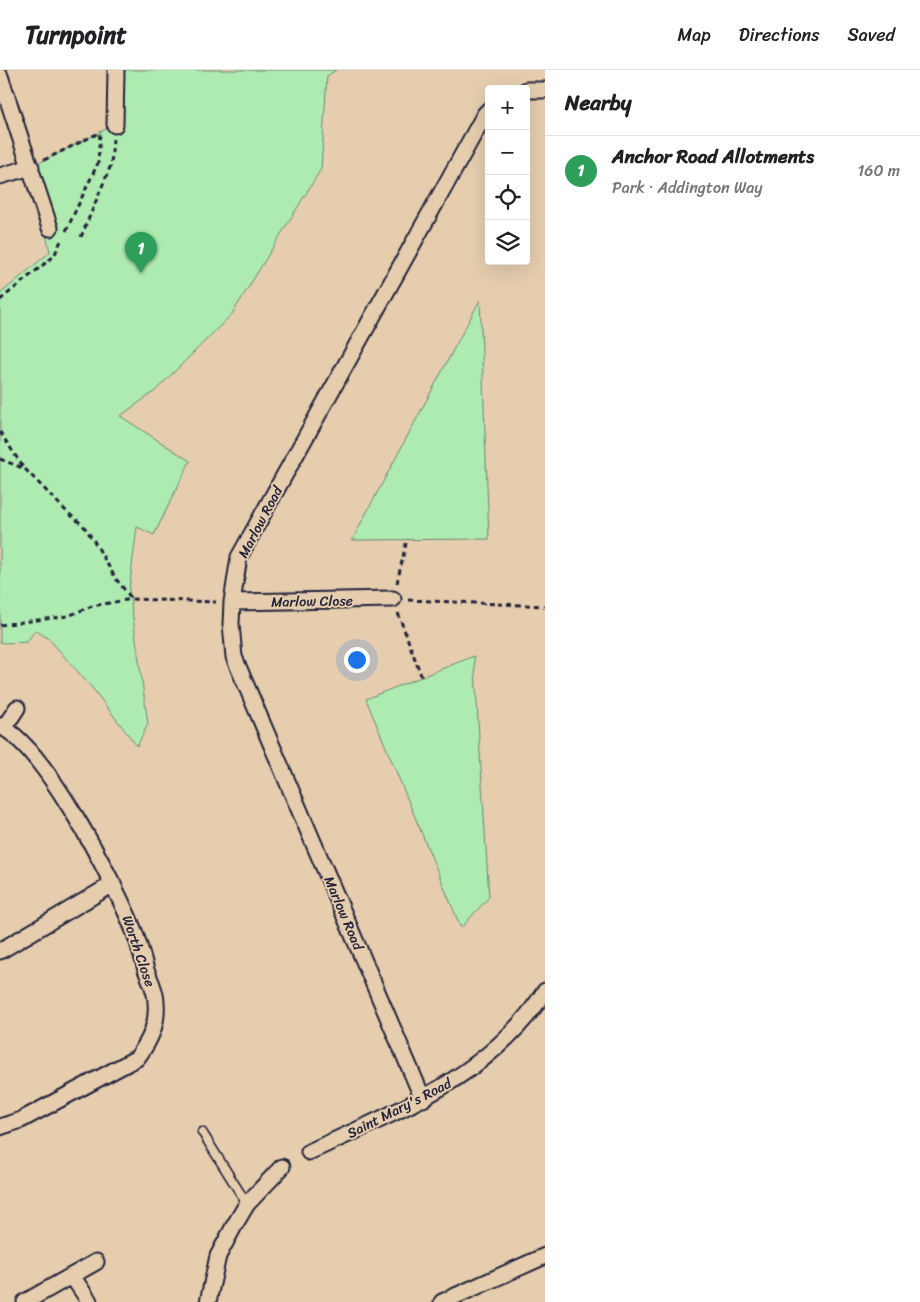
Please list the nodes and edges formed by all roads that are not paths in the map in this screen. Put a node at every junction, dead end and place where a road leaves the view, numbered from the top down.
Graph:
1 (116, 70) edge
2 (0, 76) edge
3 (530, 90) edge
4 (545, 90) edge
5 (485, 113) edge
6 (115, 126) road end
7 (30, 167) junction
8 (0, 176) edge
9 (50, 228) dead end
10 (393, 599) road end
11 (232, 602) junction
12 (17, 708) dead end
13 (2, 727) edge
14 (113, 884) junction
15 (0, 951) edge
16 (545, 991) edge
17 (423, 1099) junction
18 (0, 1128) edge
19 (202, 1132) dead end
20 (309, 1152) dead end
21 (282, 1167) dead end
22 (247, 1204) junction
23 (545, 1256) edge
24 (96, 1262) dead end
25 (72, 1276) junction
26 (89, 1300) dead end
27 (25, 1302) edge
28 (208, 1302) edge
29 (442, 1302) edge

1 - 6 street
2 - 7 street
3 - 4 street
5 - 11 street, Marlow Road
7 - 8 street
7 - 9 street
10 - 11 street, Marlow Close
11 - 17 street, Marlow Road
12 - 13 street
13 - 14 street, Worth Close
14 - 15 street
14 - 18 street, Worth Close
16 - 17 street, Saint Mary's Road
17 - 20 street, Saint Mary's Road
19 - 22 lane
21 - 22 street
22 - 28 street
23 - 29 street
24 - 25 street
25 - 26 street
25 - 27 street

